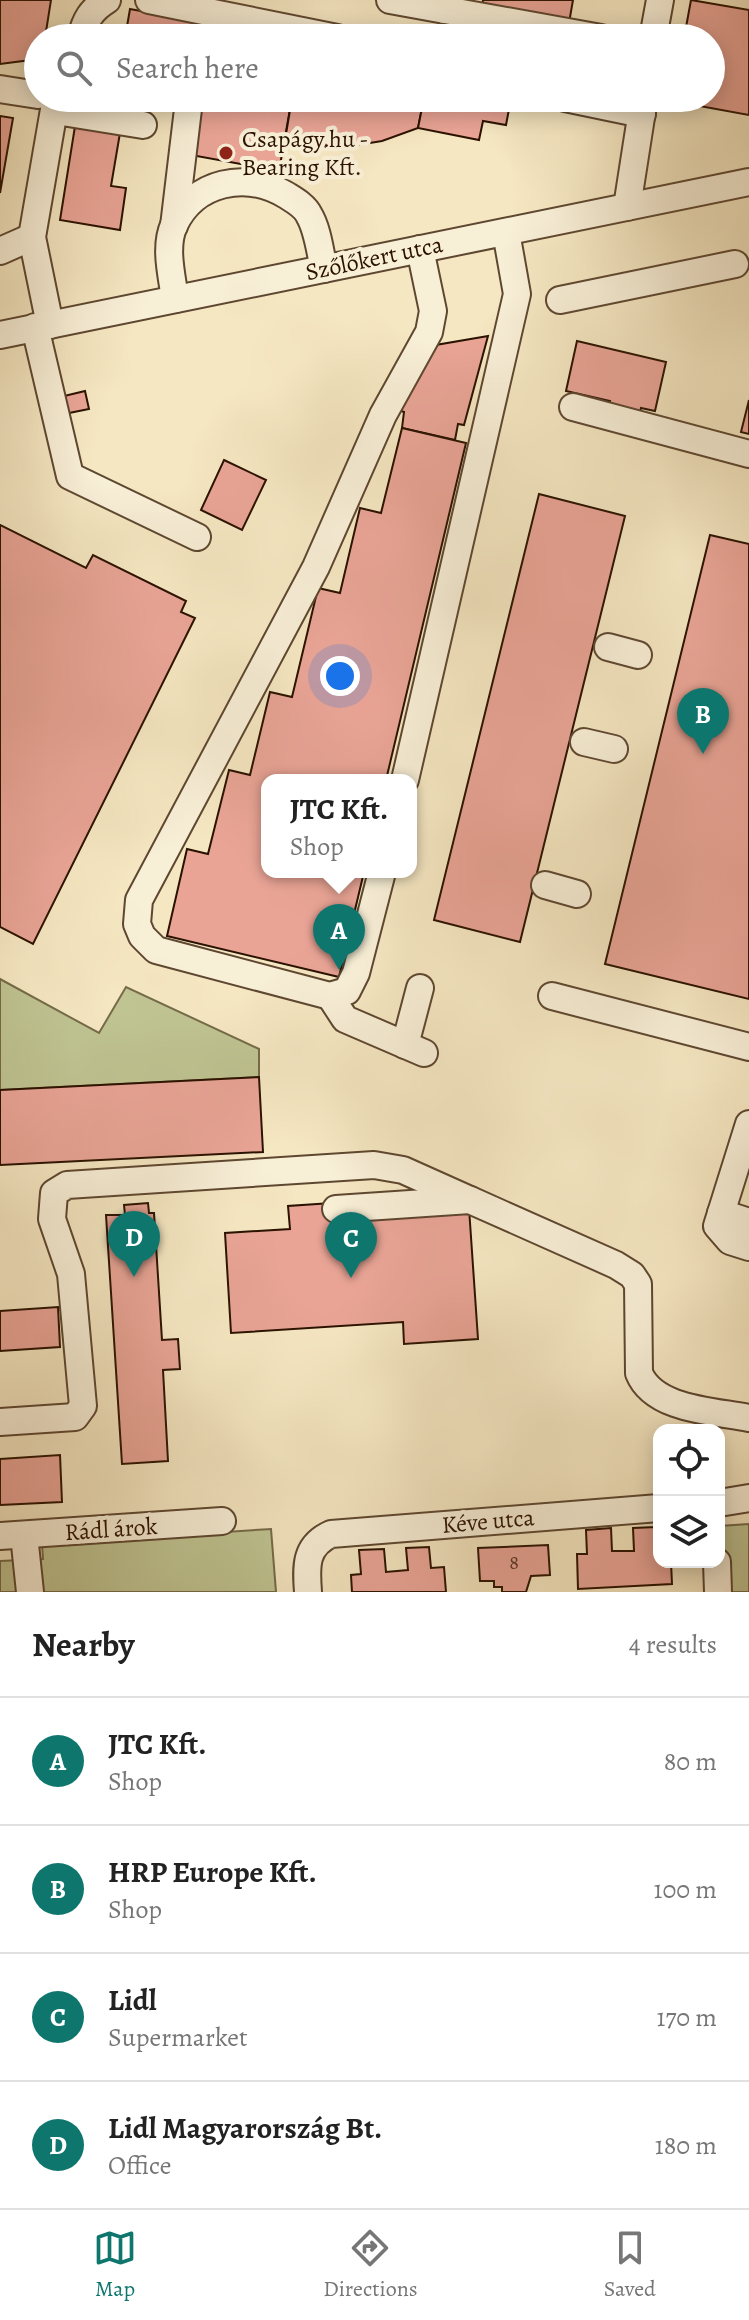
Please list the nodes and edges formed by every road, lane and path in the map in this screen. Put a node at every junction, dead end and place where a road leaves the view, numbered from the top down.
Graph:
1 (107, 0) edge
2 (149, 0) edge
3 (390, 0) edge
4 (660, 0) edge
5 (446, 5) edge
6 (84, 24) edge
7 (268, 24) edge
8 (535, 24) edge
9 (656, 24) edge
10 (0, 89) edge
11 (24, 95) edge
12 (49, 112) edge
13 (93, 112) edge
14 (188, 112) edge
15 (642, 112) edge
16 (143, 125) dead end
17 (749, 182) edge
18 (188, 190) junction
19 (627, 207) junction
20 (506, 232) junction
21 (32, 237) junction
22 (420, 249) junction
23 (0, 251) edge
24 (735, 264) dead end
25 (324, 269) junction
26 (175, 299) junction
27 (560, 300) dead end
28 (43, 326) junction
29 (0, 335) edge
30 (573, 407) dead end
31 (749, 454) edge
32 (197, 537) dead end
33 (608, 647) dead end
34 (638, 655) dead end
35 (584, 742) dead end
36 (614, 749) dead end
37 (406, 774) edge
38 (380, 878) edge
39 (545, 885) dead end
40 (577, 894) dead end
41 (420, 988) dead end
42 (330, 996) junction
43 (552, 996) dead end
44 (749, 1047) edge
45 (746, 1143) edge
46 (470, 1200) junction
47 (732, 1204) edge
48 (336, 1209) dead end
49 (749, 1222) edge
50 (749, 1247) edge
51 (749, 1418) edge
52 (0, 1422) edge
53 (749, 1498) edge
54 (725, 1502) edge
55 (653, 1508) edge
56 (222, 1521) dead end
57 (12, 1536) edge
58 (717, 1568) edge
59 (30, 1592) edge
60 (308, 1592) edge
61 (718, 1592) edge

1 - 6 street
2 - 7 street
3 - 5 street
4 - 9 street
5 - 8 street
10 - 11 street
12 - 21 street
13 - 16 street
14 - 18 street
15 - 19 street
17 - 19 street, Szőlőkert utca
18 - 25 street
18 - 26 street
19 - 20 street, Szőlőkert utca
20 - 22 street, Szőlőkert utca
20 - 37 street
21 - 23 street
21 - 28 street
22 - 25 street, Szőlőkert utca
22 - 42 street
24 - 27 street
25 - 26 street, Szőlőkert utca
26 - 28 street, Szőlőkert utca
28 - 29 street, Szőlőkert utca
28 - 32 street
30 - 31 street
33 - 34 street
35 - 36 street
38 - 42 street
39 - 40 street
41 - 42 street
43 - 44 street
45 - 47 street
46 - 48 street
46 - 51 street
46 - 52 street
47 - 49 street
47 - 50 street
53 - 54 street
55 - 60 street, Kéve utca
56 - 57 street, Rádl árok
57 - 59 street
58 - 61 street

